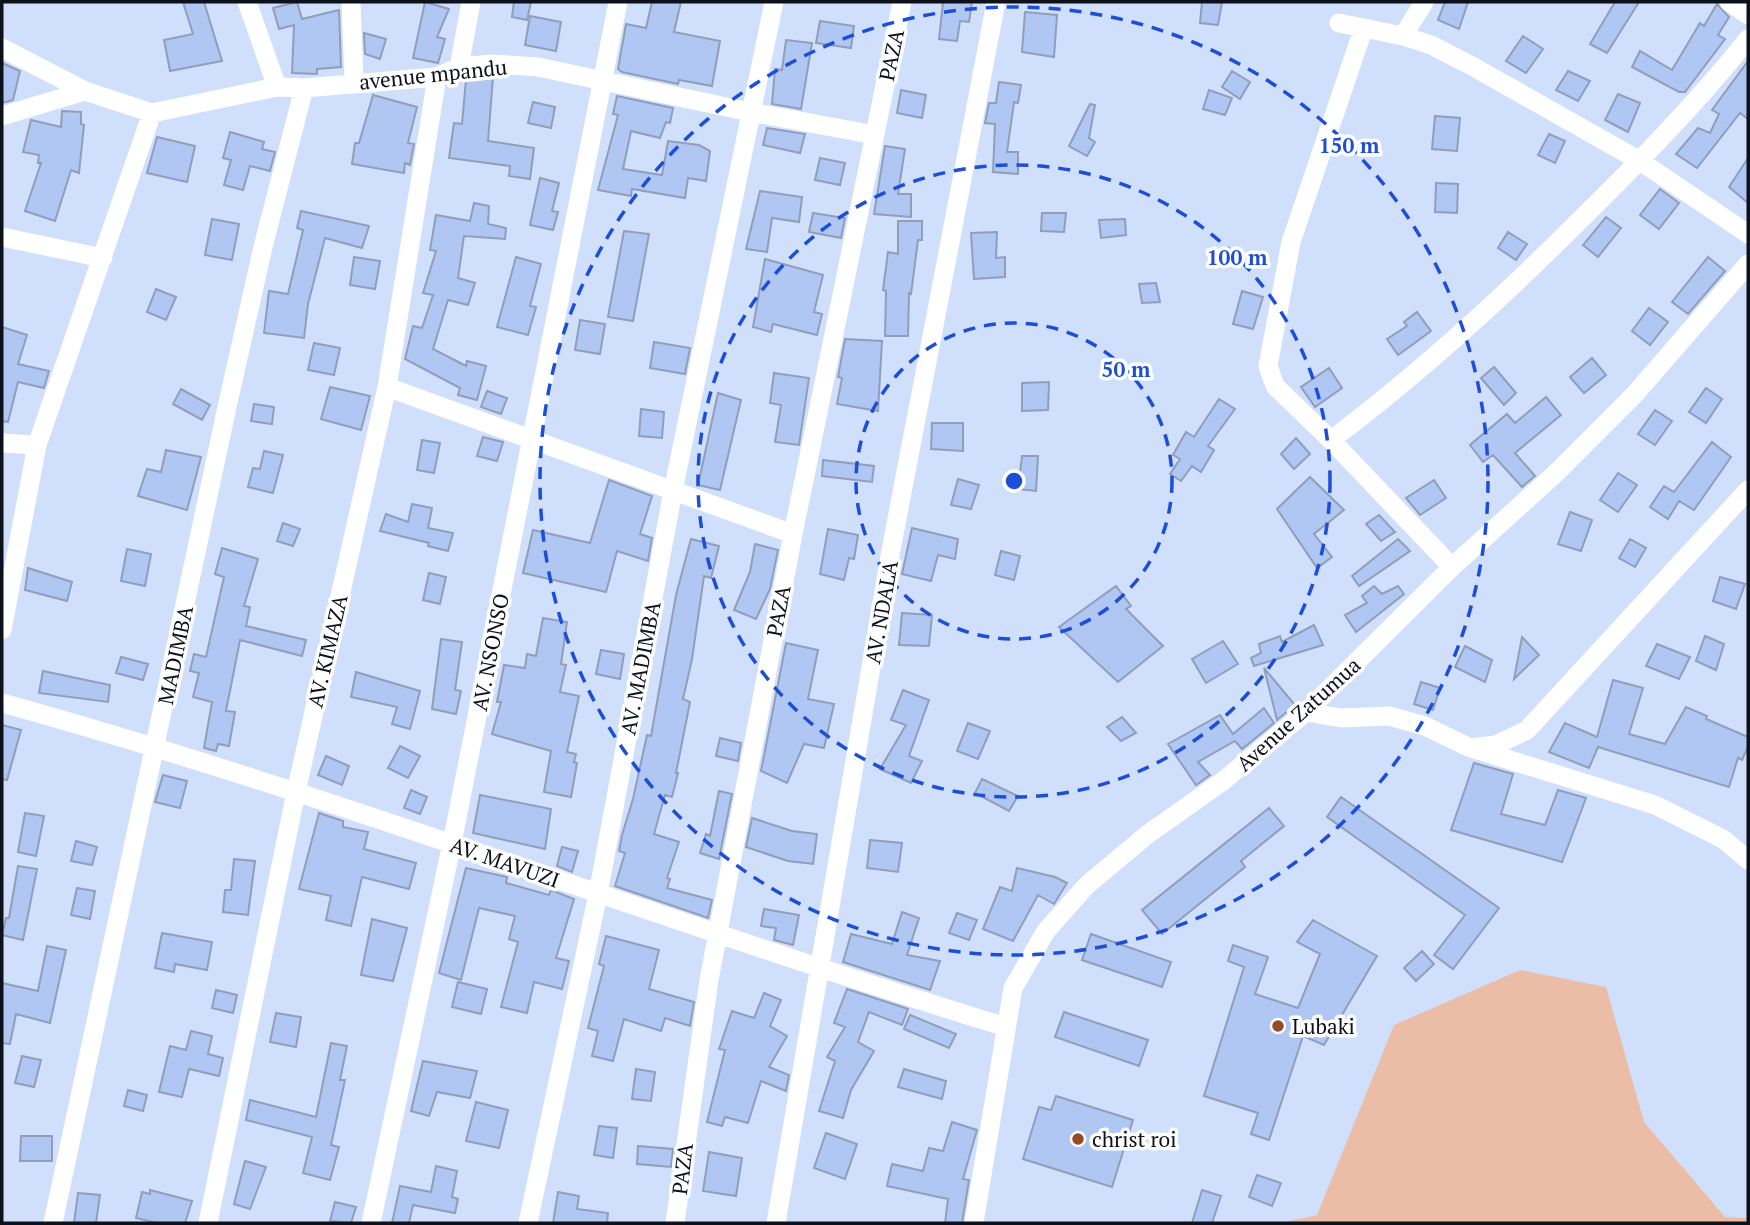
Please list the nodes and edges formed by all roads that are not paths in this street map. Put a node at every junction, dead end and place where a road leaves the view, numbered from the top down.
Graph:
1 (247, 2) edge
2 (351, 2) edge
3 (471, 2) edge
4 (618, 2) edge
5 (774, 2) edge
6 (902, 2) edge
7 (996, 2) edge
8 (1424, 2) edge
9 (1729, 2) edge
10 (1748, 15) edge
11 (1339, 23) dead end
12 (1363, 30) junction
13 (1403, 36) junction
14 (1748, 39) edge
15 (2, 48) edge
16 (459, 67) junction
17 (437, 78) junction
18 (602, 79) junction
19 (354, 82) junction
20 (277, 87) junction
21 (304, 88) junction
22 (85, 92) junction
23 (750, 112) junction
24 (152, 114) junction
25 (2, 116) edge
26 (875, 135) junction
27 (1640, 161) junction
28 (1748, 234) edge
29 (2, 237) edge
30 (103, 258) junction
31 (1748, 264) edge
32 (387, 387) junction
33 (532, 440) junction
34 (1331, 440) junction
35 (2, 443) edge
36 (37, 445) junction
37 (673, 491) junction
38 (1748, 491) edge
39 (793, 534) junction
40 (1452, 567) junction
41 (2, 630) edge
42 (2, 703) edge
43 (1306, 712) junction
44 (156, 746) junction
45 (1468, 747) junction
46 (296, 792) junction
47 (452, 844) junction
48 (1748, 860) edge
49 (598, 894) junction
50 (718, 934) junction
51 (821, 970) junction
52 (1006, 1027) junction
53 (53, 1223) edge
54 (208, 1223) edge
55 (371, 1223) edge
56 (528, 1223) edge
57 (675, 1223) edge
58 (776, 1223) edge
59 (974, 1223) edge

1 - 20 street
2 - 19 street
3 - 16 street
4 - 18 street, AV. NSONSO
5 - 23 street, AV. MADIMBA
6 - 26 street, PAZA
7 - 51 street, AV. NDALA
8 - 13 street
9 - 10 street
11 - 12 street
12 - 13 street
12 - 34 street
13 - 27 street
14 - 27 street
15 - 22 street
16 - 17 street, avenue mpandu
16 - 18 street, avenue mpandu
17 - 19 street, avenue mpandu
17 - 32 street, AV. KIMAZA
18 - 23 street, avenue mpandu
18 - 33 street, AV. NSONSO
19 - 21 street, avenue mpandu
20 - 21 street, avenue mpandu
20 - 24 street, avenue mpandu
21 - 44 street, MADIMBA
22 - 24 street
22 - 25 street
23 - 26 street, avenue mpandu
23 - 37 street, AV. MADIMBA
24 - 30 street
26 - 39 street, PAZA
27 - 28 street
27 - 34 street
29 - 30 street
30 - 36 street
31 - 40 street, Avenue Zatumua
32 - 33 street
32 - 46 street, AV. KIMAZA
33 - 37 street
33 - 47 street, AV. NSONSO
34 - 40 street
35 - 36 street
36 - 41 street
37 - 39 street
37 - 49 street, AV. MADIMBA
38 - 45 street
39 - 50 street, PAZA
40 - 43 street, Avenue Zatumua
42 - 44 street, AV. MAVUZI
43 - 45 street
43 - 52 street, Avenue Zatumua
44 - 46 street, AV. MAVUZI
44 - 53 street, MADIMBA
45 - 48 street
46 - 47 street, AV. MAVUZI
46 - 54 street, AV. KIMAZA
47 - 49 street, AV. MAVUZI
47 - 55 street, AV. NSONSO
49 - 50 street, AV. MAVUZI
49 - 56 street, AV. MADIMBA
50 - 51 street, AV. MAVUZI
50 - 57 street, PAZA
51 - 52 street, AV. MAVUZI
51 - 58 street, AV. NDALA
52 - 59 street, Avenue Zatumua

